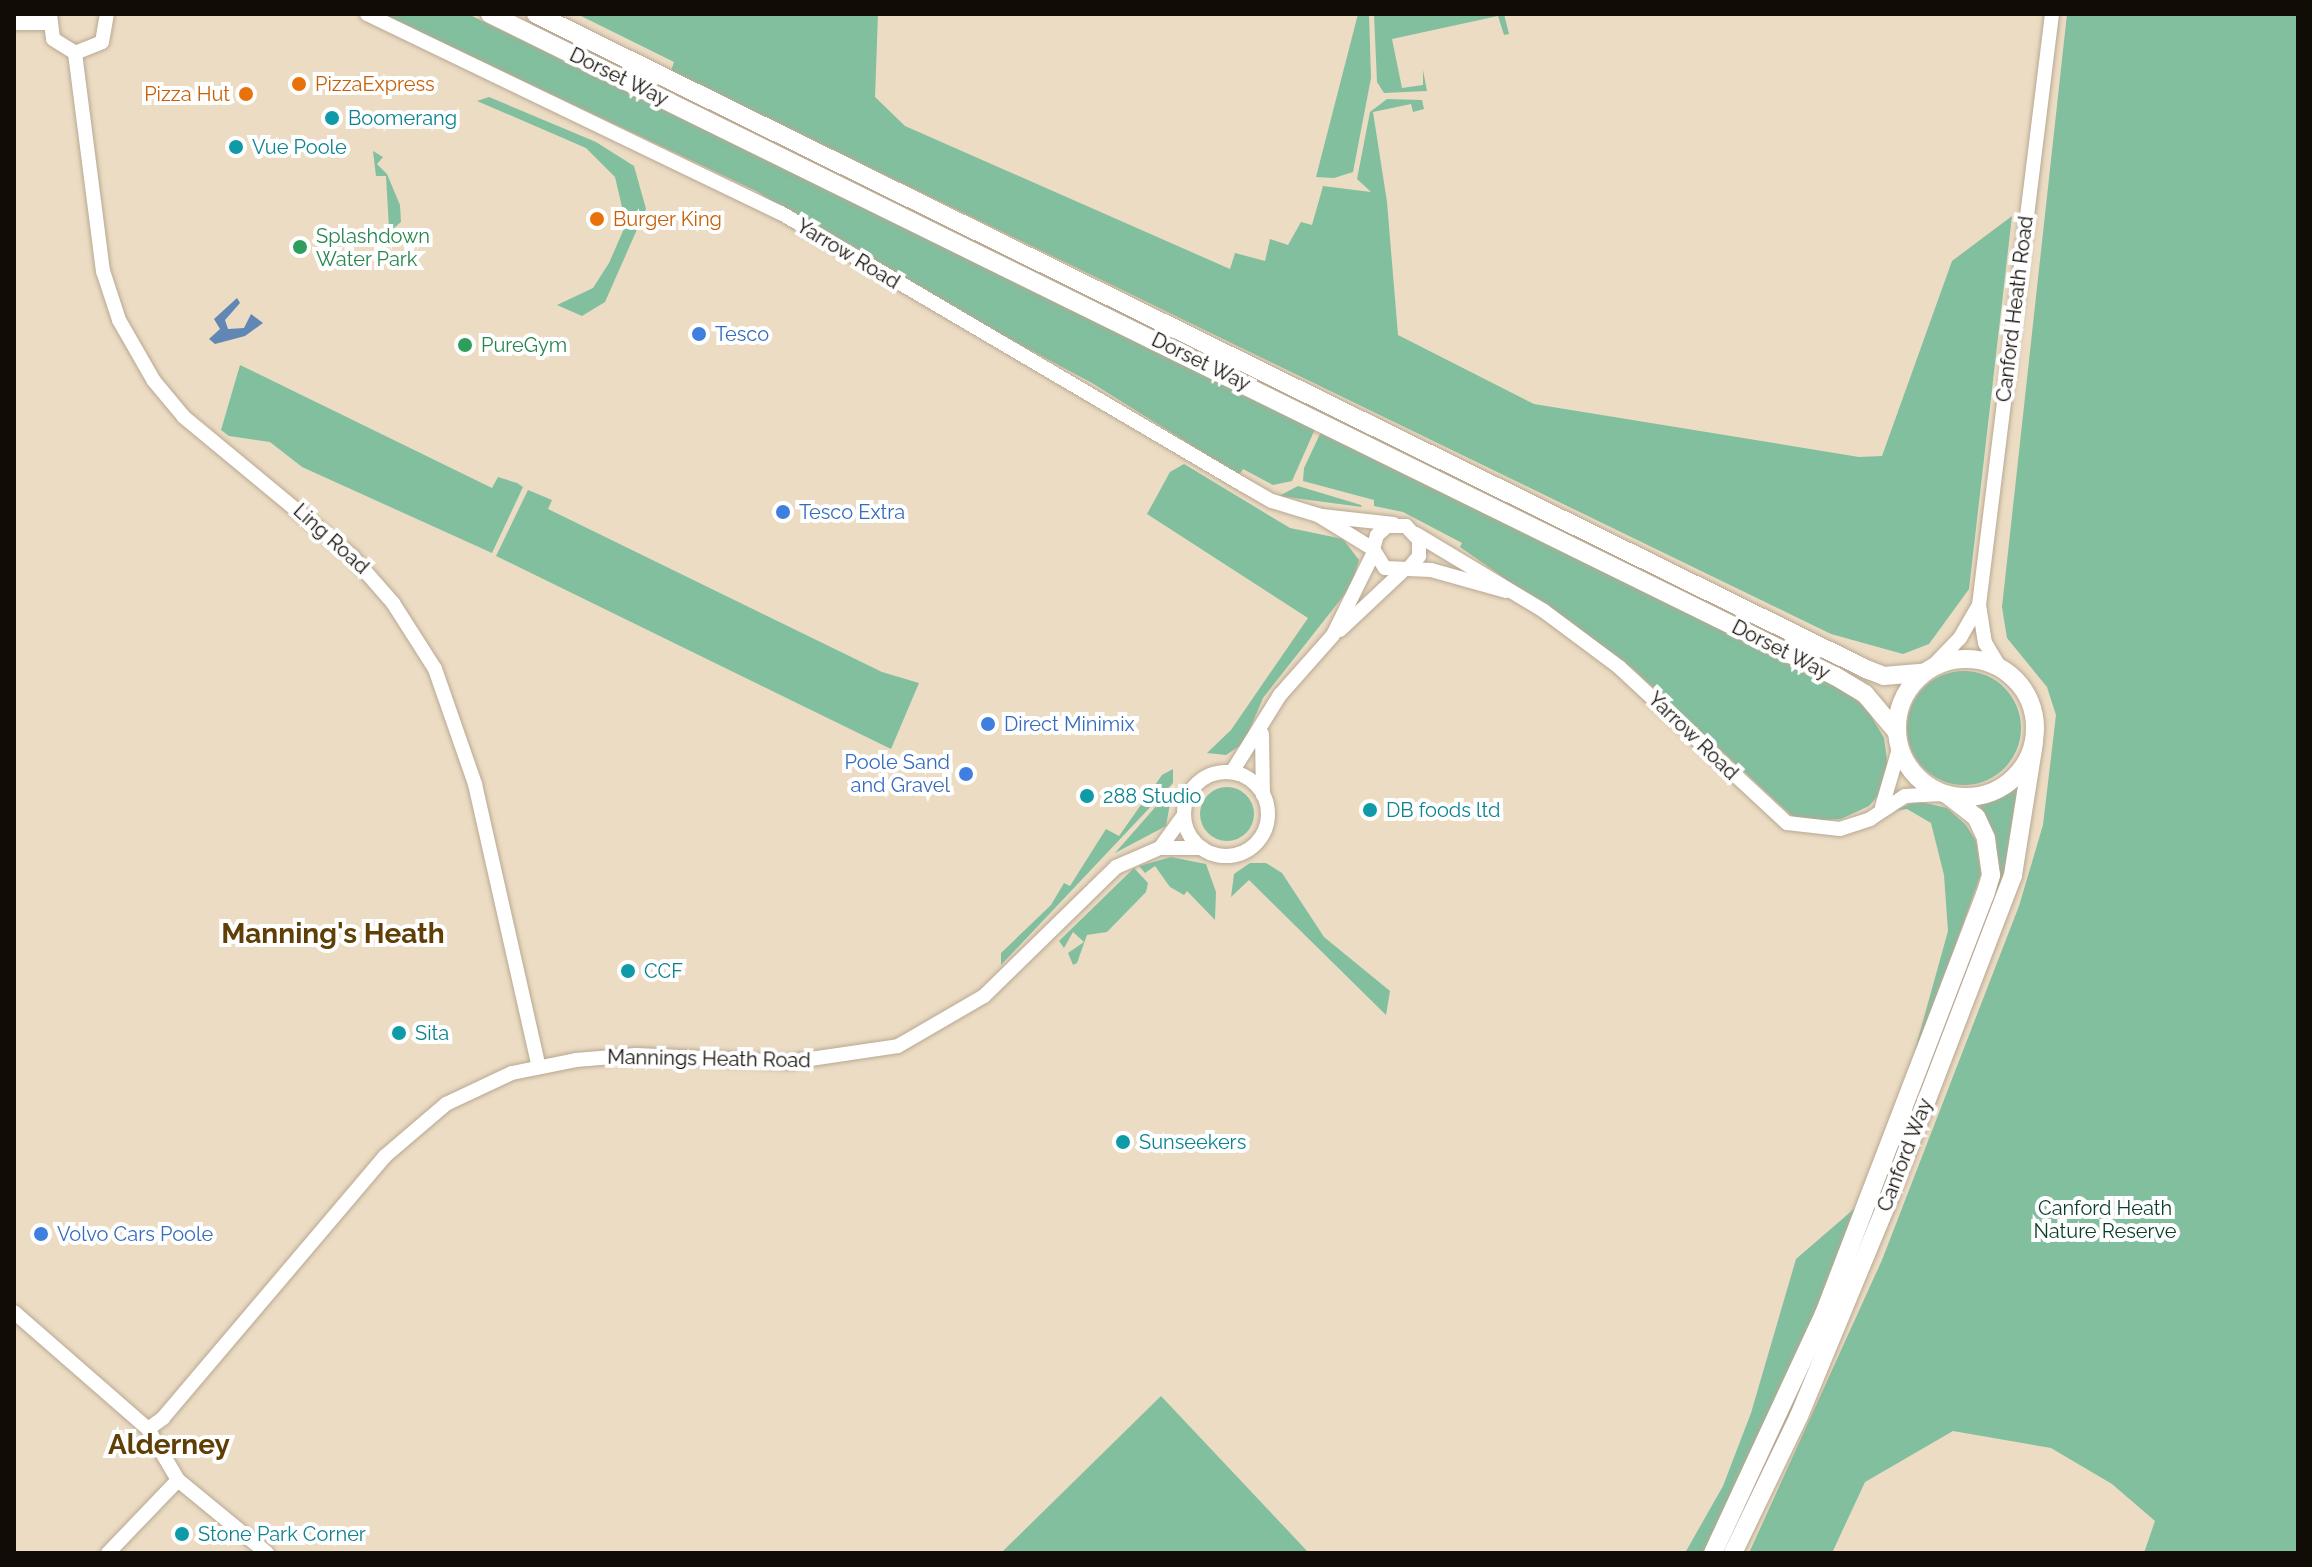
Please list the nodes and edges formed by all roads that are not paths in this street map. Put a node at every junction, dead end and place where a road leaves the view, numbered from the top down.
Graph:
1 (107, 14) edge
2 (367, 14) edge
3 (490, 14) edge
4 (536, 14) edge
5 (2052, 14) edge
6 (49, 19) edge
7 (14, 23) edge
8 (75, 53) junction
9 (1318, 515) junction
10 (1394, 524) junction
11 (1416, 534) junction
12 (1374, 550) junction
13 (1406, 569) junction
14 (1514, 593) junction
15 (1979, 605) junction
16 (1333, 635) junction
17 (1999, 666) junction
18 (1927, 670) junction
19 (1263, 729) junction
20 (1898, 740) junction
21 (2034, 743) junction
22 (1232, 772) junction
23 (1263, 795) junction
24 (1945, 795) junction
25 (1882, 808) junction
26 (1184, 815) junction
27 (1160, 848) junction
28 (1202, 848) junction
29 (539, 1067) junction
30 (14, 1312) edge
31 (148, 1429) junction
32 (178, 1480) junction
33 (108, 1553) edge
34 (267, 1553) edge
35 (1713, 1553) edge
36 (1733, 1553) edge

1 - 8 street
2 - 9 street, Yarrow Road
3 - 20 highway, Dorset Way
4 - 18 highway, Dorset Way
5 - 15 street, Canford Heath Road
6 - 7 street
6 - 8 street
8 - 29 street, Ling Road
9 - 10 street, Yarrow Road
9 - 12 street, Yarrow Road
10 - 11 street
10 - 12 street
11 - 13 street
11 - 14 street, Yarrow Road
12 - 13 street
12 - 16 street
13 - 14 street, Yarrow Road
13 - 16 street
14 - 25 street, Yarrow Road
15 - 17 street, Canford Heath Road
15 - 18 street, Canford Heath Road
16 - 19 street
17 - 18 highway
17 - 21 highway
18 - 20 highway
19 - 22 street
19 - 23 street
20 - 24 highway
20 - 25 street
21 - 24 highway
21 - 36 highway, Canford Way
22 - 23 street
22 - 26 street
23 - 28 street
24 - 25 street, Yarrow Road
24 - 35 highway, Canford Way
26 - 27 street
26 - 28 street
27 - 28 street, Mannings Heath Road
27 - 29 street, Mannings Heath Road
29 - 31 street, Mannings Heath Road
30 - 31 street
31 - 32 street
32 - 33 street
32 - 34 street

